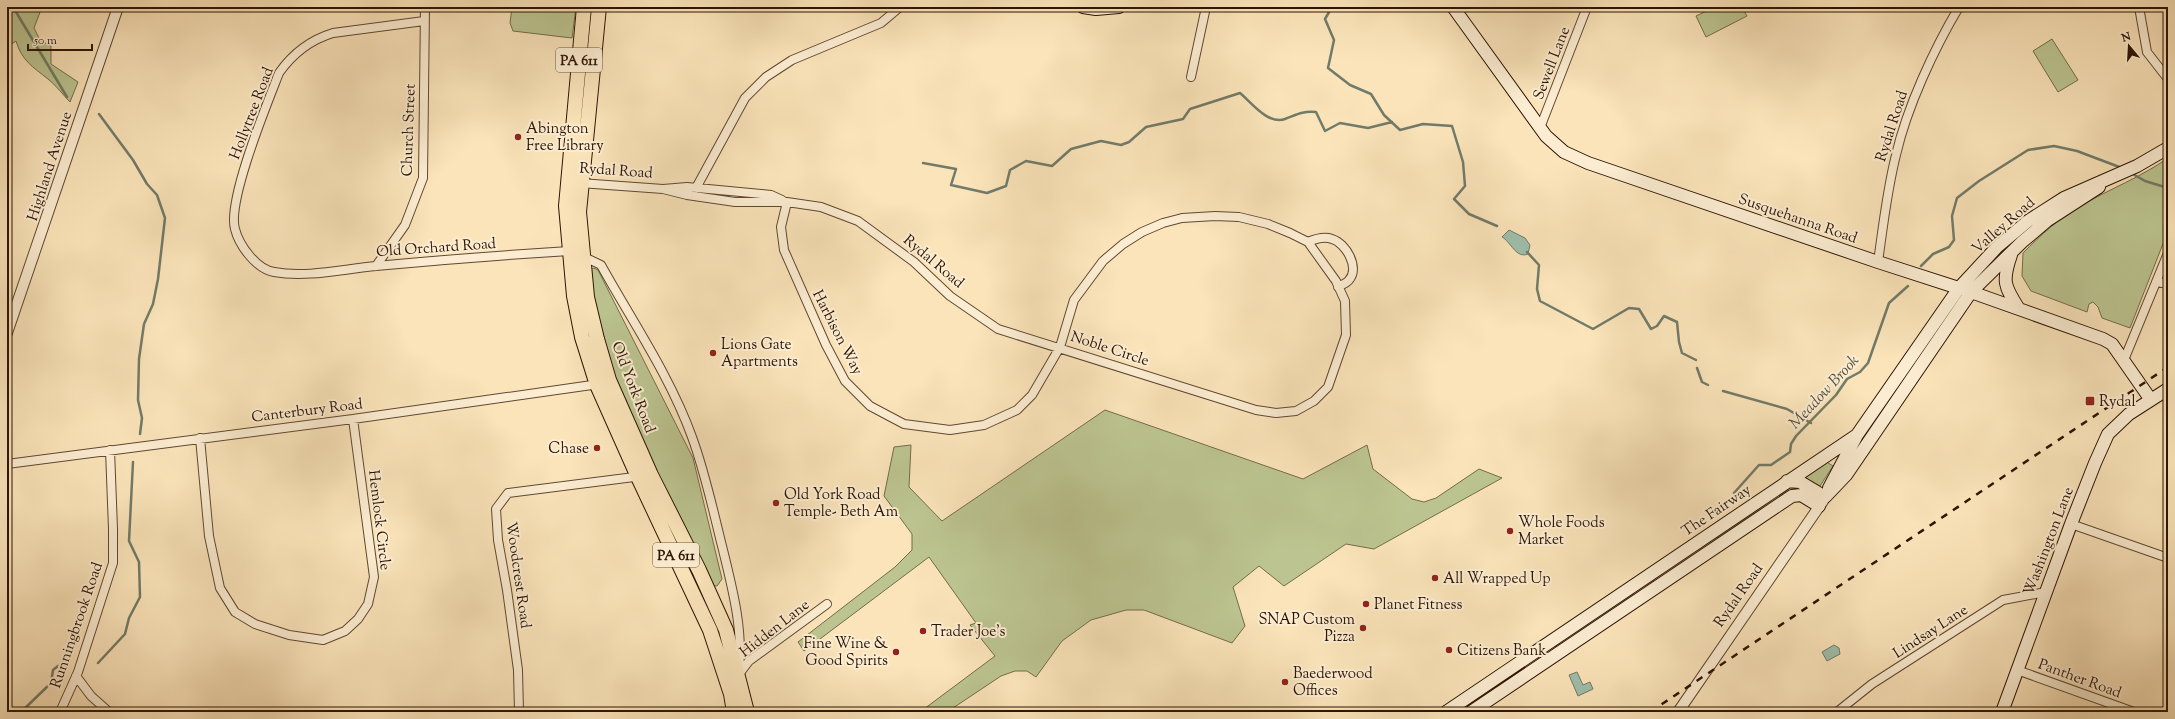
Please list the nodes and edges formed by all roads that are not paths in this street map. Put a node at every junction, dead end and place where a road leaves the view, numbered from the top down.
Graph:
1 (118, 7) edge
2 (425, 7) edge
3 (584, 7) edge
4 (599, 7) edge
5 (900, 7) edge
6 (1083, 7) edge
7 (1119, 7) edge
8 (1206, 7) edge
9 (1453, 7) edge
10 (1587, 7) edge
11 (1959, 7) edge
12 (2139, 7) edge
13 (424, 21) junction
14 (1191, 77) dead end
15 (2168, 79) edge
16 (1540, 128) junction
17 (2168, 148) edge
18 (2118, 174) junction
19 (567, 182) junction
20 (582, 183) junction
21 (696, 188) junction
22 (663, 189) junction
23 (724, 191) junction
24 (722, 200) junction
25 (786, 202) junction
26 (1308, 242) junction
27 (569, 251) junction
28 (2012, 252) junction
29 (2168, 253) edge
30 (582, 256) junction
31 (1878, 262) junction
32 (376, 266) junction
33 (305, 273) joint
34 (2158, 282) junction
35 (2168, 284) edge
36 (1338, 287) junction
37 (1959, 288) junction
38 (1972, 292) junction
39 (2019, 309) junction
40 (7, 333) edge
41 (1060, 347) junction
42 (2124, 360) junction
43 (603, 382) junction
44 (2168, 389) edge
45 (2151, 400) junction
46 (353, 419) junction
47 (1857, 435) junction
48 (200, 438) junction
49 (110, 450) junction
50 (7, 464) edge
51 (644, 476) junction
52 (1787, 481) junction
53 (1822, 502) junction
54 (2071, 524) junction
55 (1705, 537) junction
56 (1713, 550) junction
57 (2168, 558) edge
58 (2046, 592) junction
59 (827, 604) dead end
60 (2017, 670) junction
61 (739, 674) junction
62 (76, 676) junction
63 (60, 712) edge
64 (109, 712) edge
65 (519, 712) edge
66 (734, 712) edge
67 (747, 712) edge
68 (1446, 712) edge
69 (1471, 712) edge
70 (1678, 712) edge
71 (1837, 712) edge
72 (2002, 712) edge
73 (2134, 712) edge

1 - 40 street, Highland Avenue
2 - 13 street, Church Street
3 - 19 highway, Old York Road / PA 611
4 - 20 highway, Old York Road / PA 611
5 - 21 street
6 - 7 main road
8 - 14 street
9 - 16 main road, Susquehanna Road
10 - 16 street, Sewell Lane
11 - 31 street, Rydal Road
12 - 15 street
13 - 32 street, Church Street
13 - 33 street, Hollytree Road
16 - 31 main road, Susquehanna Road
17 - 18 main road, Valley Road
18 - 28 main road, Valley Road
18 - 37 main road, Valley Road
19 - 20 street, Rydal Road
19 - 27 highway, Old York Road / PA 611
20 - 22 street, Rydal Road
20 - 30 highway, Old York Road / PA 611
21 - 22 street, Rydal Road
21 - 23 street, Rydal Road
22 - 24 street, Rydal Road
23 - 24 street
23 - 25 street, Rydal Road
24 - 25 street, Rydal Road
25 - 41 street, Rydal Road
25 - 41 street, Harbison Way
26 - 36 street, Noble Circle
26 - 36 street
26 - 41 street, Noble Circle
27 - 32 street, Old Orchard Road
27 - 43 highway, Old York Road / PA 611
28 - 38 main road, Valley Road
28 - 39 main road
29 - 34 street
30 - 43 highway, Old York Road / PA 611
30 - 61 street
31 - 37 main road, Susquehanna Road
32 - 33 street, Old Orchard Road
34 - 35 street
34 - 42 street
36 - 41 street, Noble Circle
37 - 38 main road, Susquehanna Road
37 - 47 main road, The Fairway
38 - 39 main road, Susquehanna Road
38 - 53 main road, Rydal Road
39 - 42 main road, Susquehanna Road
42 - 45 main road, Susquehanna Road
43 - 46 street, Canterbury Road
43 - 51 highway, Old York Road / PA 611
44 - 45 main road
45 - 54 main road, Washington Lane
46 - 48 street, Canterbury Road
46 - 48 street, Hemlock Circle
47 - 52 main road, The Fairway
47 - 53 main road, Rydal Road
48 - 49 street, Canterbury Road
49 - 50 street, Canterbury Road
49 - 62 street, Runningbrook Road
51 - 61 highway, Old York Road / PA 611
51 - 65 street, Woodcrest Road
51 - 66 highway, Old York Road / PA 611
52 - 53 main road
52 - 55 main road, The Fairway
53 - 56 main road, The Fairway
53 - 70 street, Rydal Road
54 - 57 street
54 - 58 main road, Washington Lane
55 - 56 main road
55 - 68 main road, The Fairway
56 - 69 main road, The Fairway
58 - 60 main road, Washington Lane
58 - 71 street, Lindsay Lane
59 - 61 street, Hidden Lane
60 - 72 main road, Washington Lane
60 - 73 street, Panther Road
61 - 67 highway, Old York Road / PA 611
62 - 63 street, Runningbrook Road
62 - 64 street

